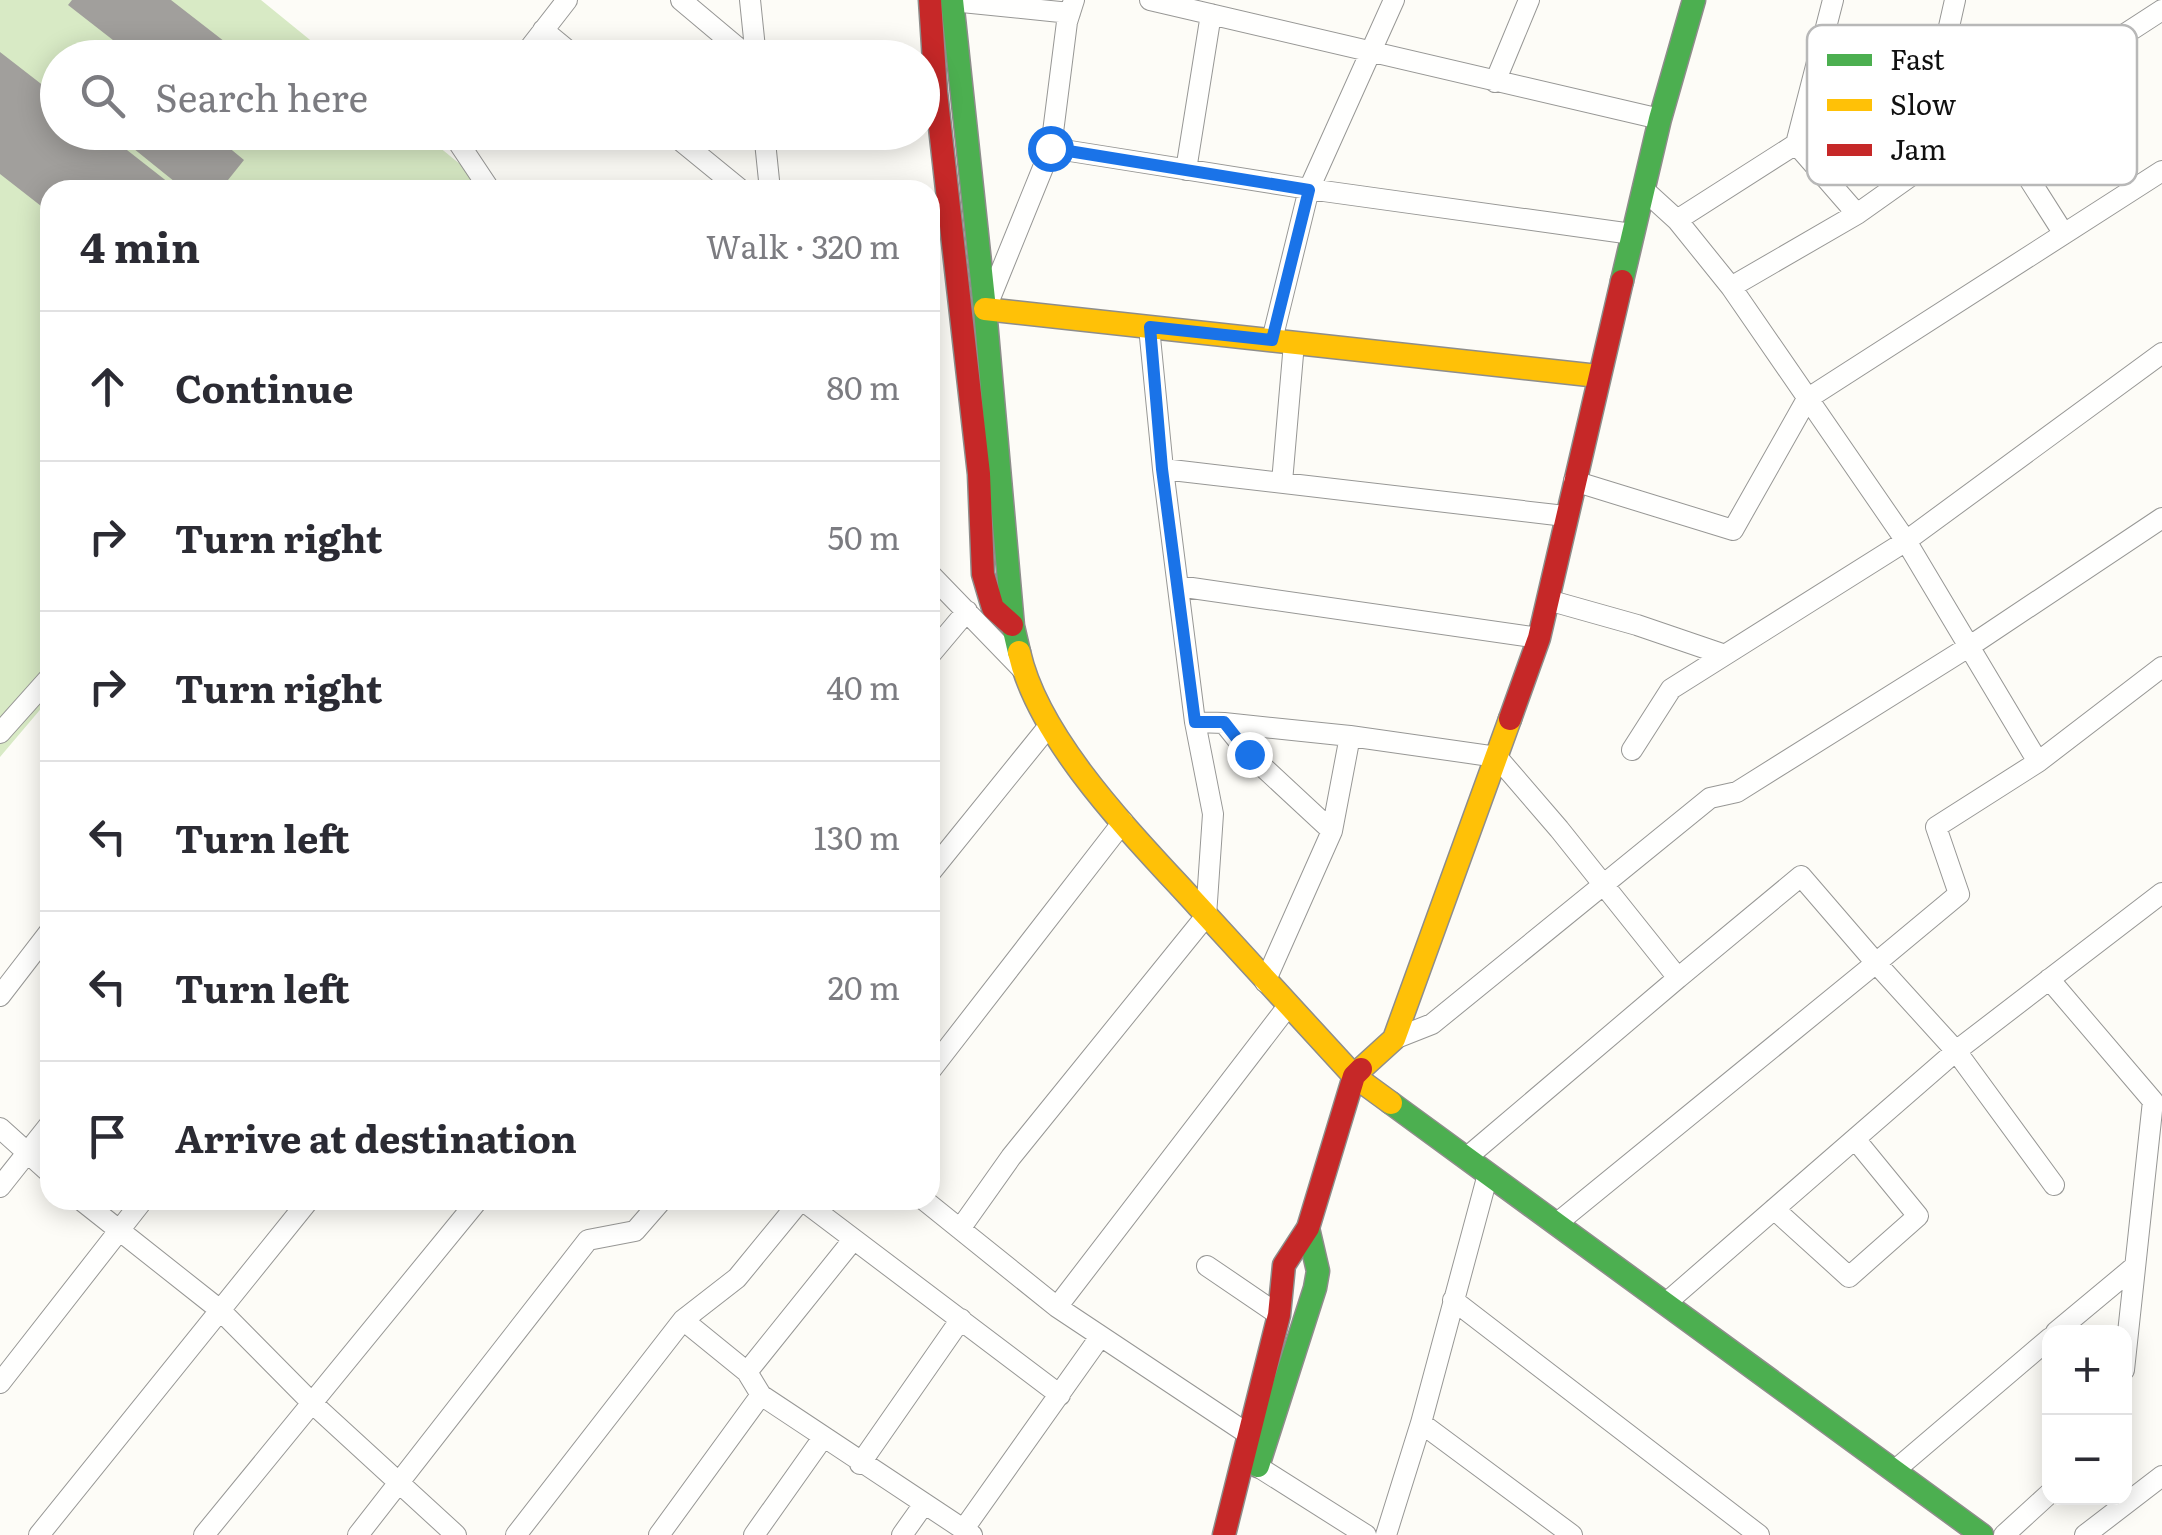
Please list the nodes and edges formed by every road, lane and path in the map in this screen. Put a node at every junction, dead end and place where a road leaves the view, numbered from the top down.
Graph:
1 (567, 0) edge
2 (681, 0) edge
3 (750, 0) edge
4 (930, 0) edge
5 (952, 0) edge
6 (1150, 0) edge
7 (1394, 0) edge
8 (1528, 0) edge
9 (1694, 0) edge
10 (1833, 0) edge
11 (1955, 0) edge
12 (1072, 6) edge
13 (2162, 10) edge
14 (1211, 14) junction
15 (1827, 25) edge
16 (1949, 25) edge
17 (2137, 26) edge
18 (544, 30) junction
19 (536, 40) edge
20 (556, 40) edge
21 (731, 40) edge
22 (752, 40) edge
23 (930, 40) edge
24 (1371, 52) junction
25 (1495, 82) junction
26 (1807, 101) edge
27 (1660, 119) junction
28 (1807, 137) edge
29 (1796, 144) junction
30 (1050, 148) junction
31 (463, 150) edge
32 (692, 150) edge
33 (766, 150) edge
34 (937, 150) edge
35 (1807, 157) edge
36 (1186, 170) junction
37 (2162, 171) edge
38 (483, 180) edge
39 (729, 180) edge
40 (769, 180) edge
41 (1832, 185) edge
42 (1899, 185) edge
43 (2032, 185) edge
44 (1642, 189) junction
45 (1309, 190) junction
46 (1857, 214) junction
47 (1677, 220) junction
48 (1632, 234) junction
49 (2064, 234) junction
50 (1731, 287) junction
51 (986, 309) junction
52 (1150, 327) junction
53 (1283, 342) junction
54 (2162, 353) edge
55 (1598, 376) junction
56 (1807, 399) junction
57 (1162, 469) junction
58 (1574, 481) junction
59 (1282, 482) junction
60 (1565, 516) junction
61 (2162, 518) edge
62 (1906, 541) junction
63 (940, 584) edge
64 (1178, 586) junction
65 (1548, 600) junction
66 (967, 611) junction
67 (1013, 626) junction
68 (1539, 638) junction
69 (940, 644) edge
70 (1970, 646) junction
71 (1722, 654) junction
72 (2162, 667) edge
73 (1022, 670) junction
74 (40, 688) edge
75 (1195, 722) junction
76 (1224, 722) junction
77 (1048, 726) junction
78 (0, 733) edge
79 (1350, 736) junction
80 (1632, 750) dead end
81 (1497, 757) junction
82 (2038, 762) junction
83 (1123, 822) junction
84 (1332, 831) junction
85 (940, 861) edge
86 (1604, 884) junction
87 (2162, 893) edge
88 (1206, 916) junction
89 (40, 944) edge
90 (1876, 963) junction
91 (1678, 978) junction
92 (2049, 980) junction
93 (1264, 982) junction
94 (0, 996) edge
95 (1288, 1006) junction
96 (1394, 1039) junction
97 (1956, 1051) junction
98 (940, 1057) edge
99 (1354, 1076) junction
100 (0, 1128) edge
101 (40, 1136) edge
102 (1855, 1139) junction
103 (26, 1153) junction
104 (1466, 1158) junction
105 (40, 1165) edge
106 (1488, 1174) junction
107 (2054, 1185) dead end
108 (0, 1188) edge
109 (1774, 1209) junction
110 (94, 1210) edge
111 (136, 1210) edge
112 (301, 1210) edge
113 (470, 1210) edge
114 (654, 1210) edge
115 (794, 1210) edge
116 (815, 1210) edge
117 (936, 1210) edge
118 (1556, 1224) junction
119 (1308, 1228) junction
120 (960, 1229) junction
121 (118, 1231) junction
122 (853, 1240) junction
123 (1207, 1266) dead end
124 (2134, 1266) junction
125 (1453, 1300) junction
126 (1666, 1303) junction
127 (1057, 1307) junction
128 (220, 1310) junction
129 (1279, 1315) junction
130 (961, 1319) junction
131 (683, 1320) junction
132 (1304, 1324) junction
133 (2064, 1325) edge
134 (2128, 1325) edge
135 (1100, 1337) junction
136 (2042, 1345) edge
137 (747, 1372) junction
138 (0, 1383) edge
139 (761, 1395) junction
140 (1060, 1395) junction
141 (312, 1403) junction
142 (1421, 1423) junction
143 (822, 1439) junction
144 (1254, 1451) junction
145 (860, 1464) junction
146 (1894, 1471) junction
147 (2162, 1476) edge
148 (399, 1483) junction
149 (2132, 1495) edge
150 (2042, 1500) edge
151 (924, 1504) junction
152 (2118, 1505) edge
153 (967, 1532) edge
154 (39, 1535) edge
155 (204, 1535) edge
156 (358, 1535) edge
157 (456, 1535) edge
158 (516, 1535) edge
159 (659, 1535) edge
160 (754, 1535) edge
161 (902, 1535) edge
162 (1224, 1535) edge
163 (1241, 1535) edge
164 (1366, 1535) edge
165 (1386, 1535) edge
166 (1572, 1535) edge
167 (1760, 1535) edge
168 (1982, 1535) edge
169 (2004, 1535) edge
170 (2084, 1535) edge

1 - 18 street
2 - 21 street
3 - 22 street
4 - 23 street
5 - 12 street
5 - 51 street
6 - 14 street
7 - 24 street
8 - 25 street
9 - 27 street
10 - 15 street
11 - 16 street
12 - 30 street
13 - 17 street
14 - 24 street
14 - 36 street
18 - 19 street
18 - 20 street
24 - 25 street
24 - 45 street
25 - 27 street
26 - 29 street
27 - 44 street
28 - 29 street
29 - 35 street
29 - 47 street
30 - 36 street
30 - 51 street
31 - 38 street
32 - 39 street
33 - 40 street
34 - 67 street
36 - 45 street
37 - 49 street
41 - 46 street
42 - 46 street
43 - 49 street
44 - 47 street
44 - 48 street
45 - 48 street
45 - 53 street
46 - 50 street
47 - 50 street
48 - 55 street
49 - 56 street
50 - 56 street
51 - 52 street
51 - 67 street
52 - 53 street
52 - 57 street
53 - 55 street
53 - 59 street
54 - 62 street
55 - 58 street
56 - 58 street
56 - 62 street
57 - 59 street
57 - 64 street
58 - 60 street
59 - 60 street
60 - 65 street
61 - 70 street
62 - 70 street
62 - 71 street
63 - 66 street
64 - 68 street
64 - 75 street
65 - 68 street
65 - 71 street
66 - 69 street
66 - 73 street
67 - 73 street
68 - 81 street
70 - 82 street
70 - 86 street
71 - 80 street
72 - 82 street
73 - 77 street
74 - 78 street
75 - 76 street
75 - 88 street
76 - 79 street
76 - 84 street
77 - 83 street
77 - 85 street
79 - 81 street
79 - 84 street
81 - 86 street
81 - 96 street
82 - 90 street
83 - 88 street
83 - 98 street
84 - 93 street
86 - 91 street
86 - 96 street
87 - 92 street
88 - 93 street
88 - 120 street
89 - 94 street
90 - 91 street
90 - 97 street
90 - 118 street
91 - 104 street
92 - 97 street
92 - 124 street
93 - 95 street
95 - 99 street
95 - 127 street
96 - 99 street
97 - 102 street
97 - 107 street
99 - 104 street
99 - 119 street
100 - 103 street
101 - 103 street
102 - 109 street
102 - 109 street
103 - 105 street
103 - 108 street
104 - 106 street
106 - 118 street
106 - 125 street
109 - 126 street
110 - 121 street
111 - 121 street
112 - 128 street
113 - 141 street
114 - 148 street
115 - 131 street
116 - 122 street
117 - 120 street
118 - 126 street
119 - 129 street
119 - 132 street
120 - 127 street
121 - 128 street
121 - 138 street
122 - 130 street
122 - 137 street
123 - 129 street
124 - 133 street
124 - 134 street
125 - 142 street
125 - 167 street
126 - 146 street
127 - 135 street
128 - 141 street
128 - 154 street
129 - 132 street
129 - 144 street
130 - 140 street
130 - 145 street
131 - 137 street
131 - 158 street
132 - 144 street
135 - 140 street
135 - 144 street
136 - 146 street
137 - 139 street
139 - 143 street
139 - 159 street
140 - 153 street
141 - 148 street
141 - 155 street
142 - 165 street
142 - 166 street
143 - 145 street
143 - 160 street
144 - 162 street
144 - 163 street
144 - 164 street
145 - 151 street
146 - 168 street
147 - 149 street
148 - 156 street
148 - 157 street
150 - 169 street
151 - 153 street
151 - 161 street
152 - 170 street

